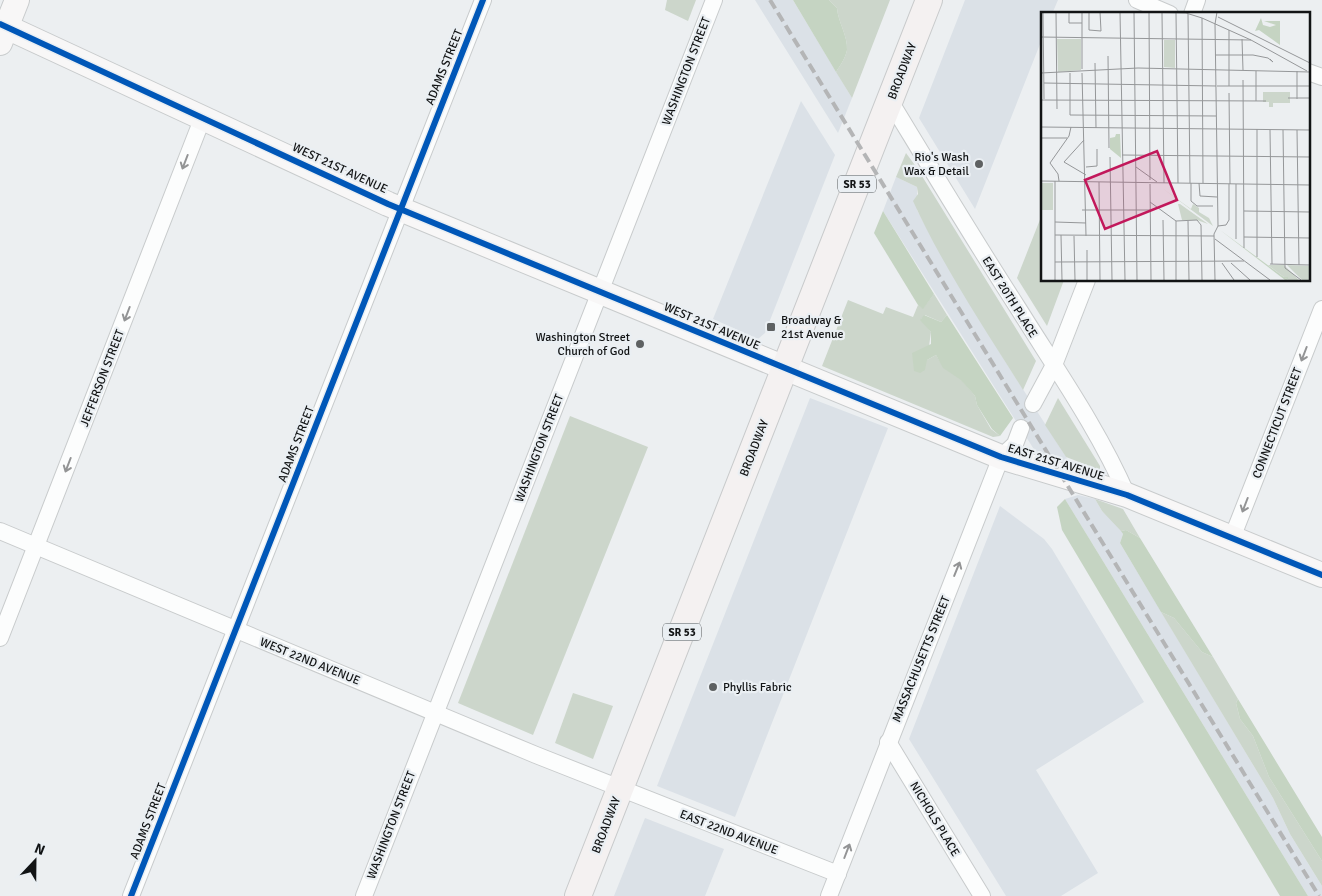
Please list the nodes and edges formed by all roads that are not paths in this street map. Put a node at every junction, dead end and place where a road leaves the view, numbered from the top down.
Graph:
1 (17, 0) edge
2 (483, 0) edge
3 (714, 0) edge
4 (929, 0) edge
5 (1137, 0) edge
6 (1197, 0) edge
7 (1165, 12) edge
8 (1193, 12) edge
9 (2, 31) edge
10 (1310, 73) edge
11 (1322, 77) edge
12 (890, 101) junction
13 (203, 117) junction
14 (400, 208) junction
15 (1087, 281) edge
16 (600, 292) junction
17 (1322, 308) edge
18 (1054, 365) junction
19 (785, 368) junction
20 (1033, 404) dead end
21 (1022, 428) dead end
22 (1001, 457) junction
23 (1128, 495) junction
24 (0, 530) edge
25 (1232, 538) junction
26 (36, 546) junction
27 (1322, 574) edge
28 (236, 630) junction
29 (0, 638) edge
30 (435, 713) junction
31 (888, 742) junction
32 (620, 789) junction
33 (838, 874) junction
34 (131, 896) edge
35 (364, 896) edge
36 (578, 896) edge
37 (829, 896) edge
38 (982, 896) edge

1 - 9 street
2 - 14 street, ADAMS STREET
3 - 16 street, WASHINGTON STREET
4 - 12 main road, BROADWAY / SR 53
5 - 7 street
6 - 8 street
9 - 13 street, WEST 21ST AVENUE
10 - 11 street
12 - 18 street, EAST 20TH PLACE
12 - 19 main road, BROADWAY / SR 53
13 - 14 street, WEST 21ST AVENUE
13 -> 26 street, JEFFERSON STREET
14 - 16 street, WEST 21ST AVENUE
14 - 28 street, ADAMS STREET
15 - 18 street
16 - 19 street, WEST 21ST AVENUE
16 - 30 street, WASHINGTON STREET
17 -> 25 street, CONNECTICUT STREET
18 - 20 street
18 - 23 street, EAST 20TH PLACE
19 - 22 street, EAST 21ST AVENUE
19 - 32 main road, BROADWAY / SR 53
21 - 22 street, MASSACHUSETTS STREET
22 - 23 street, EAST 21ST AVENUE
31 -> 22 street, MASSACHUSETTS STREET
23 - 25 street, EAST 21ST AVENUE
24 - 26 street, WEST 22ND AVENUE
25 - 27 street, EAST 21ST AVENUE
26 - 28 street, WEST 22ND AVENUE
26 - 29 street, JEFFERSON STREET
28 - 30 street, WEST 22ND AVENUE
28 - 34 street, ADAMS STREET
30 - 32 street, WEST 22ND AVENUE
30 - 35 street, WASHINGTON STREET
33 -> 31 street, MASSACHUSETTS STREET
31 - 38 street, NICHOLS PLACE
32 - 33 street, EAST 22ND AVENUE
32 - 36 main road, BROADWAY / SR 53
33 - 37 street, MASSACHUSETTS STREET

